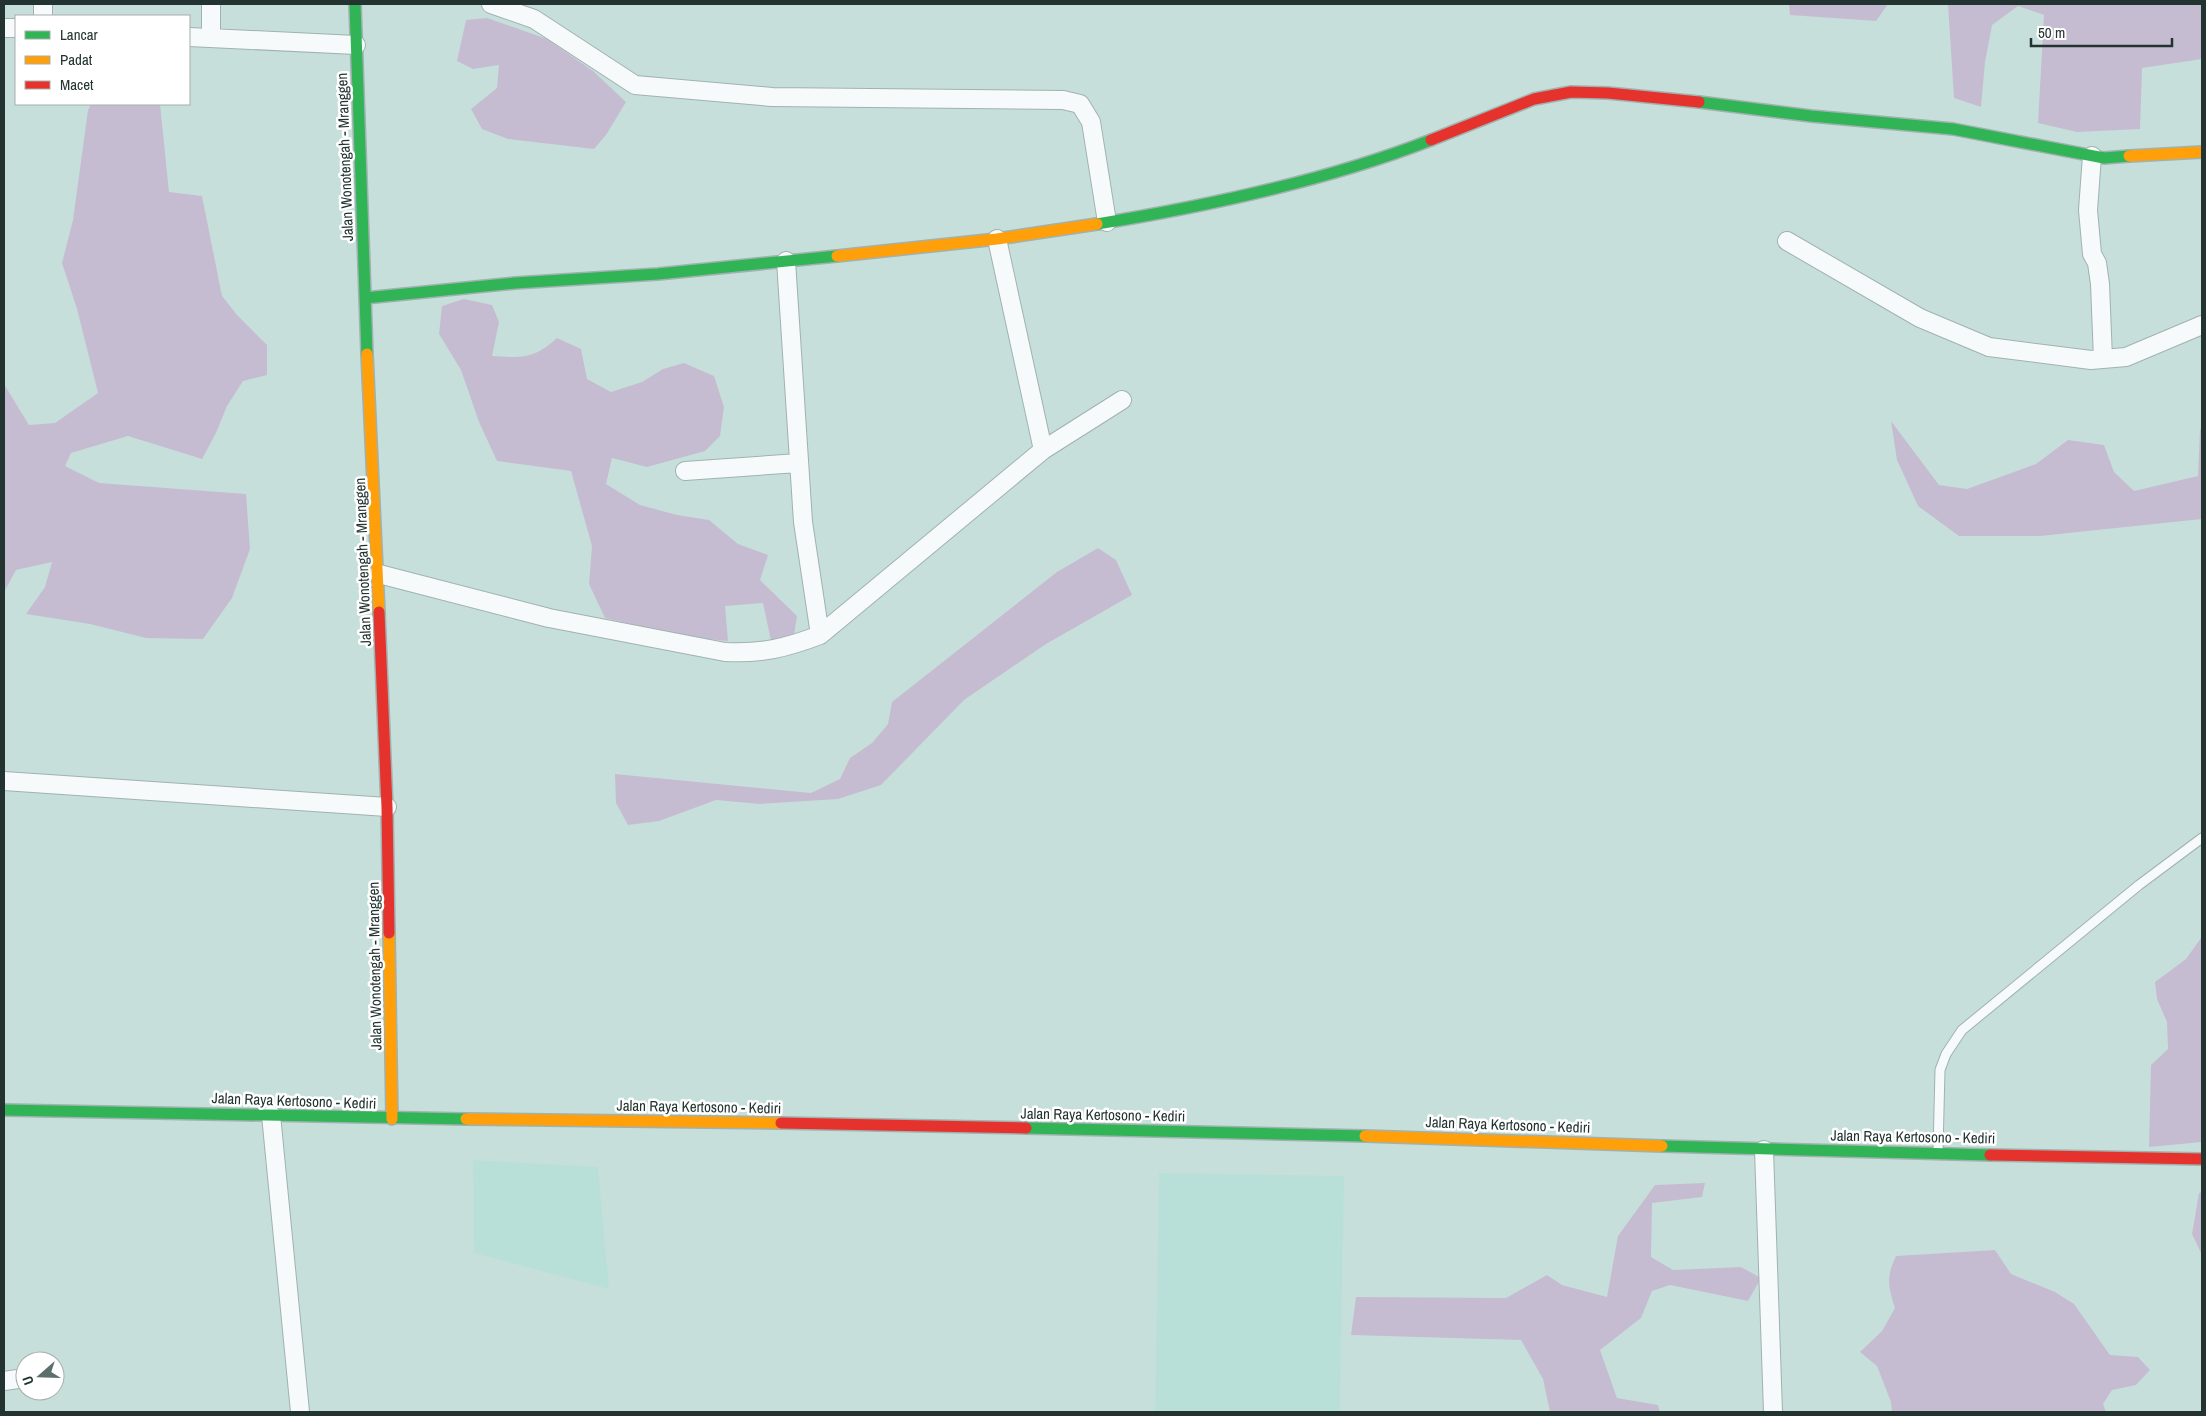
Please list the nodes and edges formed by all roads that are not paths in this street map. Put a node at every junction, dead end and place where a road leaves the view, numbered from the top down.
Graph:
1 (211, 4) edge
2 (355, 4) edge
3 (491, 4) edge
4 (190, 37) edge
5 (211, 38) junction
6 (356, 45) junction
7 (2202, 152) edge
8 (2092, 156) junction
9 (1107, 222) junction
10 (997, 239) junction
11 (1787, 240) dead end
12 (786, 262) junction
13 (365, 298) junction
14 (2202, 325) edge
15 (2103, 359) junction
16 (1122, 400) dead end
17 (1043, 450) junction
18 (798, 463) junction
19 (685, 470) dead end
20 (379, 574) junction
21 (820, 635) junction
22 (4, 781) edge
23 (387, 807) junction
24 (2202, 838) edge
25 (4, 1110) edge
26 (271, 1115) junction
27 (392, 1119) junction
28 (1764, 1150) junction
29 (1938, 1153) junction
30 (2202, 1159) edge
31 (300, 1412) edge
32 (1773, 1412) edge

1 - 5 street
2 - 6 main road, Jalan Wonotengah - Mranggen
3 - 9 street
4 - 5 street
5 - 6 street
6 - 13 main road, Jalan Wonotengah - Mranggen
7 - 8 main road
8 - 9 main road
8 - 15 street
9 - 10 main road
10 - 12 main road
10 - 17 street
11 - 15 street
12 - 13 main road
12 - 18 street
13 - 20 main road, Jalan Wonotengah - Mranggen
14 - 15 street
16 - 17 street
17 - 21 street
18 - 19 street
18 - 21 street
20 - 21 street
20 - 23 main road, Jalan Wonotengah - Mranggen
22 - 23 street
23 - 27 main road, Jalan Wonotengah - Mranggen
24 - 29 lane
25 - 26 main road, Jalan Raya Kertosono - Kediri
26 - 27 main road, Jalan Raya Kertosono - Kediri
26 - 31 street
27 - 28 main road, Jalan Raya Kertosono - Kediri
28 - 29 main road, Jalan Raya Kertosono - Kediri
28 - 32 street
29 - 30 main road, Jalan Raya Kertosono - Kediri

